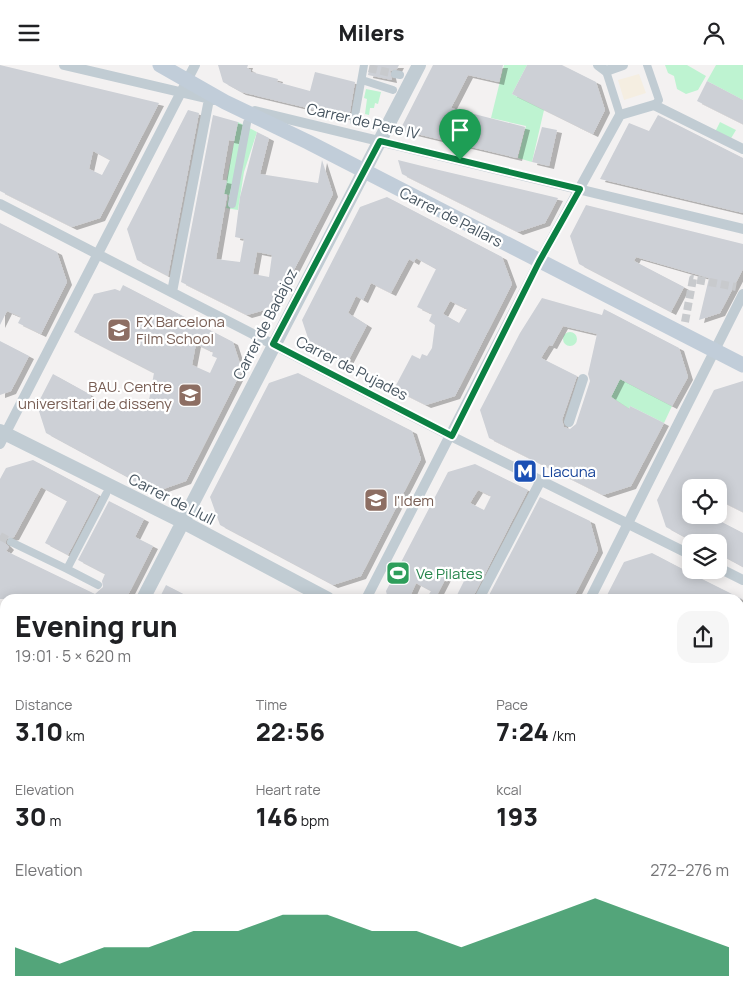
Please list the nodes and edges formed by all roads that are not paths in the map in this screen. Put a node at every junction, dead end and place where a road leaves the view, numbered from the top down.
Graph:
1 (64, 65) edge
2 (160, 65) edge
3 (195, 65) edge
4 (418, 65) edge
5 (623, 65) edge
6 (647, 65) edge
7 (363, 66) edge
8 (602, 68) edge
9 (362, 80) junction
10 (183, 86) junction
11 (393, 89) dead end
12 (210, 96) junction
13 (225, 103) junction
14 (656, 106) junction
15 (620, 115) junction
16 (354, 121) dead end
17 (247, 123) dead end
18 (380, 141) junction
19 (743, 149) edge
20 (363, 171) junction
21 (580, 189) junction
22 (0, 204) edge
23 (232, 204) dead end
24 (743, 229) edge
25 (98, 253) junction
26 (539, 262) junction
27 (172, 292) junction
28 (743, 294) edge
29 (273, 344) junction
30 (713, 350) junction
31 (743, 365) edge
32 (582, 379) dead end
33 (570, 422) dead end
34 (452, 436) junction
35 (2, 437) edge
36 (541, 480) junction
37 (106, 494) dead end
38 (183, 522) junction
39 (629, 523) junction
40 (11, 542) tunnel mouth
41 (682, 550) edge
42 (67, 569) junction
43 (727, 572) edge
44 (743, 580) edge
45 (98, 585) dead end
46 (146, 594) edge
47 (319, 594) edge
48 (369, 594) edge
49 (483, 594) edge
50 (593, 594) edge

1 - 10 street
2 - 10 main road, Carrer de Pallars
3 - 10 street
4 - 18 street, Carrer de Badajoz
5 - 8 street
6 - 14 street
7 - 9 street
8 - 15 street
9 - 11 street
9 - 16 street
10 - 12 main road, Carrer de Pallars
10 - 25 street
12 - 13 main road, Carrer de Pallars
12 - 27 street
13 - 18 street, Carrer de Pere IV
13 - 20 main road, Carrer de Pallars
14 - 15 street
14 - 19 street
15 - 21 street
17 - 23 street
18 - 20 street, Carrer de Badajoz
18 - 21 street, Carrer de Pere IV
20 - 26 main road, Carrer de Pallars
20 - 29 street, Carrer de Badajoz
21 - 24 street, Carrer de Pere IV
21 - 26 street
22 - 25 street, Carrer de Pujades
25 - 27 street, Carrer de Pujades
25 - 35 street
26 - 30 main road, Carrer de Pallars
26 - 34 street
27 - 29 street, Carrer de Pujades
28 - 30 street
29 - 34 street, Carrer de Pujades
29 - 38 street, Carrer de Badajoz
30 - 31 main road, Carrer de Pallars
30 - 39 street
32 - 33 street
34 - 36 street, Carrer de Pujades
34 - 48 street
35 - 38 street, Carrer de Llull
36 - 39 street, Carrer de Pujades
36 - 49 street
37 - 42 street
38 - 46 street, Carrer de Badajoz
38 - 47 street, Carrer de Llull
39 - 41 street, Carrer de Pujades
39 - 50 street
40 - 42 street
42 - 45 street
43 - 44 street

